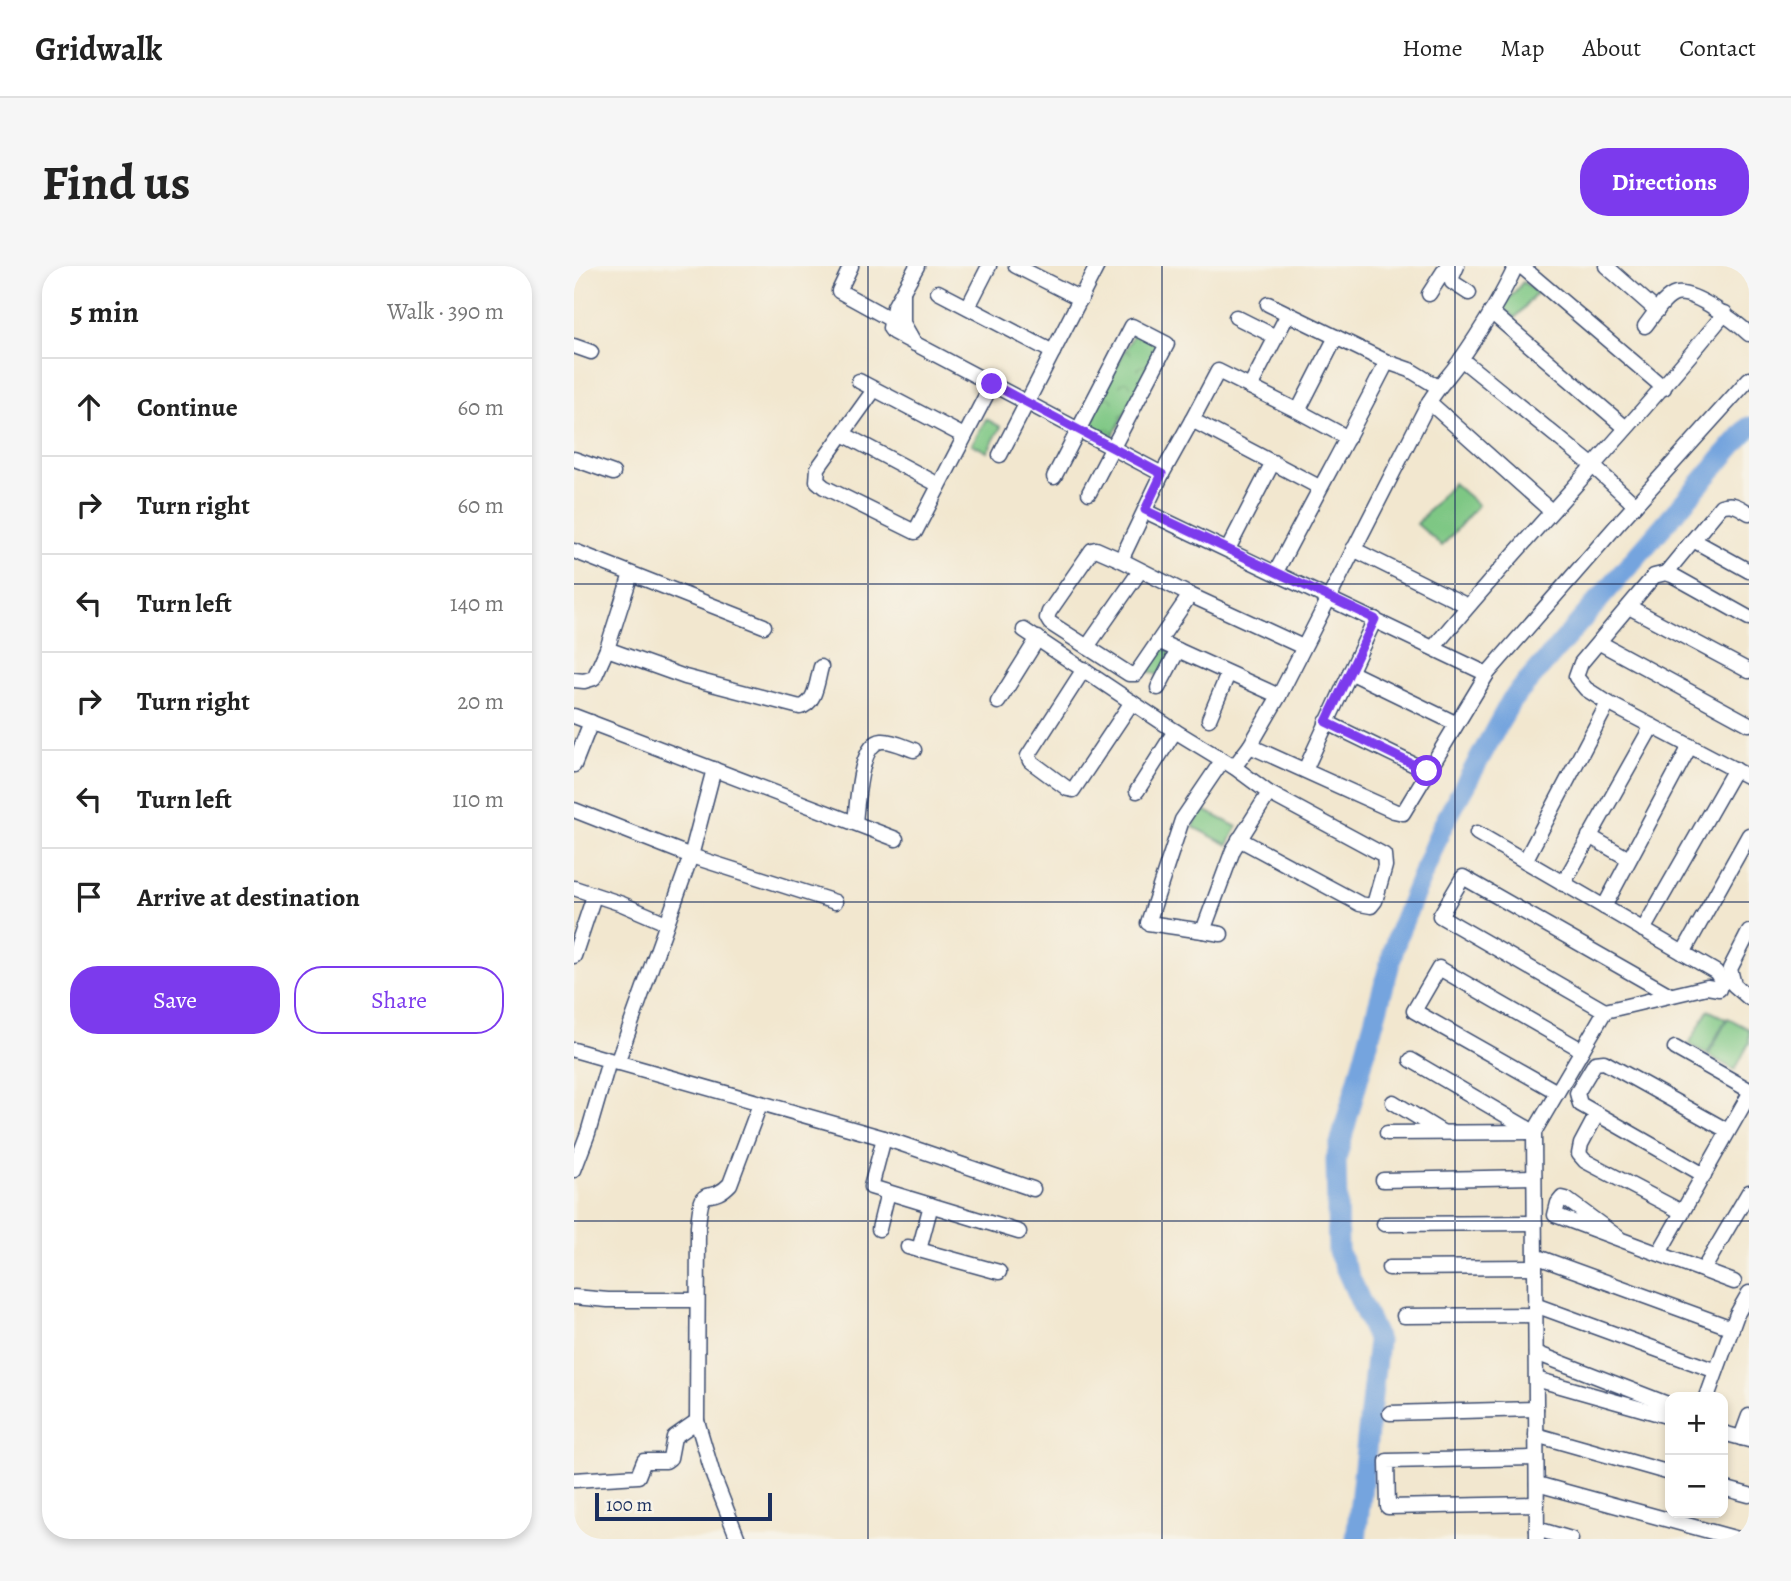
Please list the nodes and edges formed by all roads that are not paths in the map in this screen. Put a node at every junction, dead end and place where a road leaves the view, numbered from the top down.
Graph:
1 (851, 266) edge
2 (917, 266) edge
3 (989, 266) edge
4 (1016, 266) edge
5 (1097, 266) edge
6 (1457, 266) edge
7 (1518, 266) edge
8 (1606, 266) edge
9 (1446, 274) edge
10 (938, 292) dead end
11 (903, 293) junction
12 (1469, 293) dead end
13 (1429, 294) dead end
14 (1081, 299) junction
15 (1268, 304) dead end
16 (968, 307) junction
17 (1657, 311) junction
18 (1491, 313) junction
19 (1725, 313) junction
20 (1288, 314) junction
21 (1236, 317) dead end
22 (891, 319) junction
23 (1645, 326) dead end
24 (1749, 334) edge
25 (1276, 337) junction
26 (1336, 337) junction
27 (915, 344) junction
28 (574, 346) edge
29 (591, 352) dead end
30 (1053, 352) junction
31 (1461, 359) junction
32 (1387, 362) junction
33 (1749, 379) edge
34 (859, 381) dead end
35 (992, 384) junction
36 (1250, 387) junction
37 (1438, 387) junction
38 (1664, 388) junction
39 (874, 390) junction
40 (1027, 402) junction
41 (1429, 402) junction
42 (1298, 411) junction
43 (1192, 420) junction
44 (1078, 428) junction
45 (1626, 428) junction
46 (844, 434) junction
47 (964, 436) junction
48 (1348, 438) junction
49 (1113, 447) junction
50 (1000, 455) dead end
51 (574, 458) edge
52 (1273, 462) junction
53 (1592, 465) junction
54 (613, 473) dead end
55 (1162, 474) junction
56 (1054, 477) dead end
57 (939, 485) junction
58 (1319, 487) junction
59 (1089, 494) dead end
60 (1636, 505) junction
61 (1145, 510) junction
62 (1551, 511) junction
63 (1749, 513) edge
64 (1693, 540) junction
65 (1353, 548) junction
66 (1228, 550) junction
67 (574, 551) edge
68 (1121, 560) junction
69 (1140, 571) junction
70 (1749, 571) edge
71 (1276, 572) junction
72 (1665, 573) junction
73 (631, 574) junction
74 (1190, 595) junction
75 (1329, 597) junction
76 (1468, 606) junction
77 (1629, 607) junction
78 (1749, 618) edge
79 (1375, 619) junction
80 (764, 626) dead end
81 (1024, 630) dead end
82 (1038, 638) junction
83 (1160, 642) junction
84 (1600, 643) junction
85 (1087, 647) junction
86 (1303, 647) junction
87 (1434, 647) junction
88 (607, 649) junction
89 (1178, 650) junction
90 (821, 667) dead end
91 (1084, 669) junction
92 (1749, 671) edge
93 (1350, 672) junction
94 (1228, 674) junction
95 (1488, 674) junction
96 (574, 680) edge
97 (1158, 688) dead end
98 (1279, 695) junction
99 (998, 702) dead end
100 (1132, 702) junction
101 (1608, 703) junction
102 (574, 716) edge
103 (1209, 719) dead end
104 (591, 722) junction
105 (1326, 722) junction
106 (1455, 723) junction
107 (1749, 724) edge
108 (1652, 726) junction
109 (1175, 731) junction
110 (1250, 746) junction
111 (1690, 746) junction
112 (914, 750) dead end
113 (1228, 764) junction
114 (574, 765) edge
115 (714, 769) junction
116 (1735, 769) junction
117 (1305, 770) junction
118 (1427, 771) junction
119 (1749, 777) edge
120 (1137, 791) dead end
121 (1269, 793) junction
122 (574, 810) edge
123 (855, 823) junction
124 (1477, 833) dead end
125 (1749, 835) edge
126 (1589, 836) junction
127 (896, 839) dead end
128 (1240, 839) junction
129 (691, 856) junction
130 (1629, 859) junction
131 (1525, 861) junction
132 (1563, 884) junction
133 (574, 888) edge
134 (594, 896) junction
135 (835, 902) dead end
136 (1604, 907) junction
137 (666, 923) junction
138 (1643, 930) junction
139 (1203, 931) junction
140 (1749, 932) edge
141 (1221, 934) dead end
142 (1683, 953) junction
143 (574, 956) edge
144 (1724, 983) junction
145 (1670, 995) junction
146 (1744, 995) edge
147 (1605, 1011) junction
148 (1675, 1048) dead end
149 (574, 1050) edge
150 (1582, 1050) junction
151 (1411, 1060) dead end
152 (613, 1062) junction
153 (1557, 1092) junction
154 (1749, 1093) edge
155 (761, 1104) junction
156 (1597, 1114) junction
157 (1728, 1131) junction
158 (1534, 1132) junction
159 (1444, 1133) junction
160 (884, 1138) junction
161 (574, 1170) edge
162 (1704, 1175) junction
163 (1534, 1177) junction
164 (1383, 1180) dead end
165 (1033, 1189) dead end
166 (888, 1192) junction
167 (1749, 1192) edge
168 (931, 1205) junction
169 (1682, 1212) junction
170 (1535, 1223) junction
171 (1384, 1224) dead end
172 (878, 1229) dead end
173 (1019, 1232) dead end
174 (1619, 1238) dead end
175 (1659, 1253) junction
176 (1535, 1261) junction
177 (1389, 1268) dead end
178 (1703, 1270) junction
179 (999, 1272) dead end
180 (1734, 1282) dead end
181 (1749, 1293) edge
182 (574, 1297) edge
183 (696, 1300) junction
184 (1535, 1310) junction
185 (1404, 1316) dead end
186 (1739, 1321) edge
187 (1536, 1353) junction
188 (1716, 1371) junction
189 (1536, 1379) junction
190 (1708, 1392) edge
191 (1665, 1403) edge
192 (1536, 1409) junction
193 (1390, 1413) dead end
194 (1749, 1416) edge
195 (1665, 1417) edge
196 (697, 1421) junction
197 (1728, 1434) edge
198 (1536, 1435) junction
199 (1745, 1439) edge
200 (1536, 1458) junction
201 (1665, 1472) edge
202 (574, 1480) edge
203 (1537, 1484) junction
204 (1728, 1489) edge
205 (1749, 1495) edge
206 (1537, 1504) junction
207 (1537, 1534) edge
208 (738, 1539) edge
209 (1572, 1539) edge
210 (1738, 1539) edge

1 - 22 street
2 - 11 street
3 - 16 street
4 - 14 street
5 - 14 street
6 - 9 street
7 - 18 street
7 - 38 street
8 - 17 street
9 - 12 street
9 - 13 street
10 - 16 street
11 - 22 street
11 - 27 street
14 - 30 street
15 - 20 street
16 - 30 street
17 - 19 street
17 - 23 street
18 - 31 street
18 - 45 street
19 - 24 street
19 - 38 street
20 - 25 street
20 - 26 street
21 - 25 street
22 - 27 street
25 - 36 street
26 - 32 street
26 - 42 street
27 - 35 street
28 - 29 street
30 - 40 street
31 - 37 street
31 - 53 street
32 - 37 street
32 - 48 street
33 - 60 street
34 - 39 street
35 - 40 street
35 - 47 street
36 - 42 street
36 - 43 street
37 - 41 street
38 - 45 street
39 - 46 street
39 - 47 street
40 - 44 street
40 - 50 street
41 - 62 street
41 - 65 street
42 - 48 street
43 - 52 street
43 - 55 street
44 - 49 street
44 - 49 street
44 - 56 street
45 - 53 street
46 - 57 street
46 - 57 street
47 - 57 street
48 - 58 street
49 - 55 street
49 - 59 street
51 - 54 street
52 - 58 street
52 - 66 street
53 - 60 street
53 - 62 street
55 - 61 street
58 - 71 street
60 - 95 street
61 - 66 street
61 - 68 street
62 - 76 street
63 - 64 street
64 - 70 street
64 - 72 street
65 - 75 street
65 - 76 street
66 - 71 street
67 - 73 street
68 - 69 street
68 - 85 street
69 - 74 street
69 - 85 street
71 - 75 street
72 - 77 street
72 - 78 street
73 - 80 street
73 - 88 street
74 - 83 street
74 - 86 street
75 - 79 street
75 - 86 street
76 - 87 street
77 - 84 street
77 - 92 street
79 - 87 street
79 - 93 street
81 - 82 street
82 - 91 street
82 - 99 street
83 - 85 street
83 - 89 street
84 - 101 street
84 - 107 street
86 - 98 street
87 - 95 street
88 - 90 street
88 - 96 street
89 - 94 street
89 - 97 street
91 - 100 street
91 - 100 street
93 - 105 street
93 - 106 street
94 - 98 street
94 - 103 street
95 - 106 street
98 - 110 street
100 - 109 street
101 - 108 street
101 - 131 street
102 - 104 street
104 - 114 street
104 - 115 street
105 - 117 street
105 - 118 street
106 - 118 street
108 - 111 street
108 - 126 street
109 - 113 street
109 - 120 street
110 - 113 street
110 - 117 street
111 - 116 street
111 - 130 street
112 - 123 street
113 - 121 street
113 - 139 street
115 - 123 street
115 - 129 street
116 - 119 street
116 - 138 street
117 - 118 street
121 - 128 street
121 - 128 street
122 - 129 street
123 - 127 street
124 - 131 street
125 - 142 street
126 - 130 street
126 - 132 street
128 - 139 street
129 - 135 street
129 - 137 street
130 - 136 street
131 - 132 street
132 - 136 street
133 - 134 street
134 - 137 street
134 - 143 street
136 - 138 street
137 - 152 street
138 - 142 street
139 - 141 street
140 - 144 street
142 - 144 street
144 - 145 street
144 - 146 street
145 - 147 street
145 - 147 street
147 - 150 street
148 - 154 street
149 - 152 street
150 - 153 street
150 - 153 street
151 - 158 street
152 - 155 street
152 - 161 street
153 - 158 street
154 - 157 street
155 - 160 street
155 - 183 street
156 - 157 street
156 - 162 street
156 - 169 street
157 - 162 street
158 - 159 street
158 - 163 street
159 - 159 street
160 - 165 street
160 - 166 street
162 - 169 street
163 - 164 street
163 - 170 street
166 - 168 street
166 - 172 street
167 - 178 street
168 - 173 street
168 - 179 street
169 - 175 street
170 - 171 street
170 - 176 street
174 - 175 street
175 - 178 street
176 - 177 street
176 - 184 street
176 - 186 street
178 - 180 street
181 - 186 street
182 - 183 street
183 - 196 street
184 - 185 street
184 - 187 street
184 - 188 street
186 - 188 street
187 - 189 street
187 - 191 street
188 - 190 street
189 - 192 street
189 - 195 street
192 - 193 street
192 - 198 street
194 - 199 street
196 - 202 street
196 - 208 street
197 - 199 street
198 - 200 street
198 - 201 street
200 - 203 street
200 - 206 street
203 - 206 street
203 - 210 street
204 - 205 street
206 - 207 street
207 - 209 street

